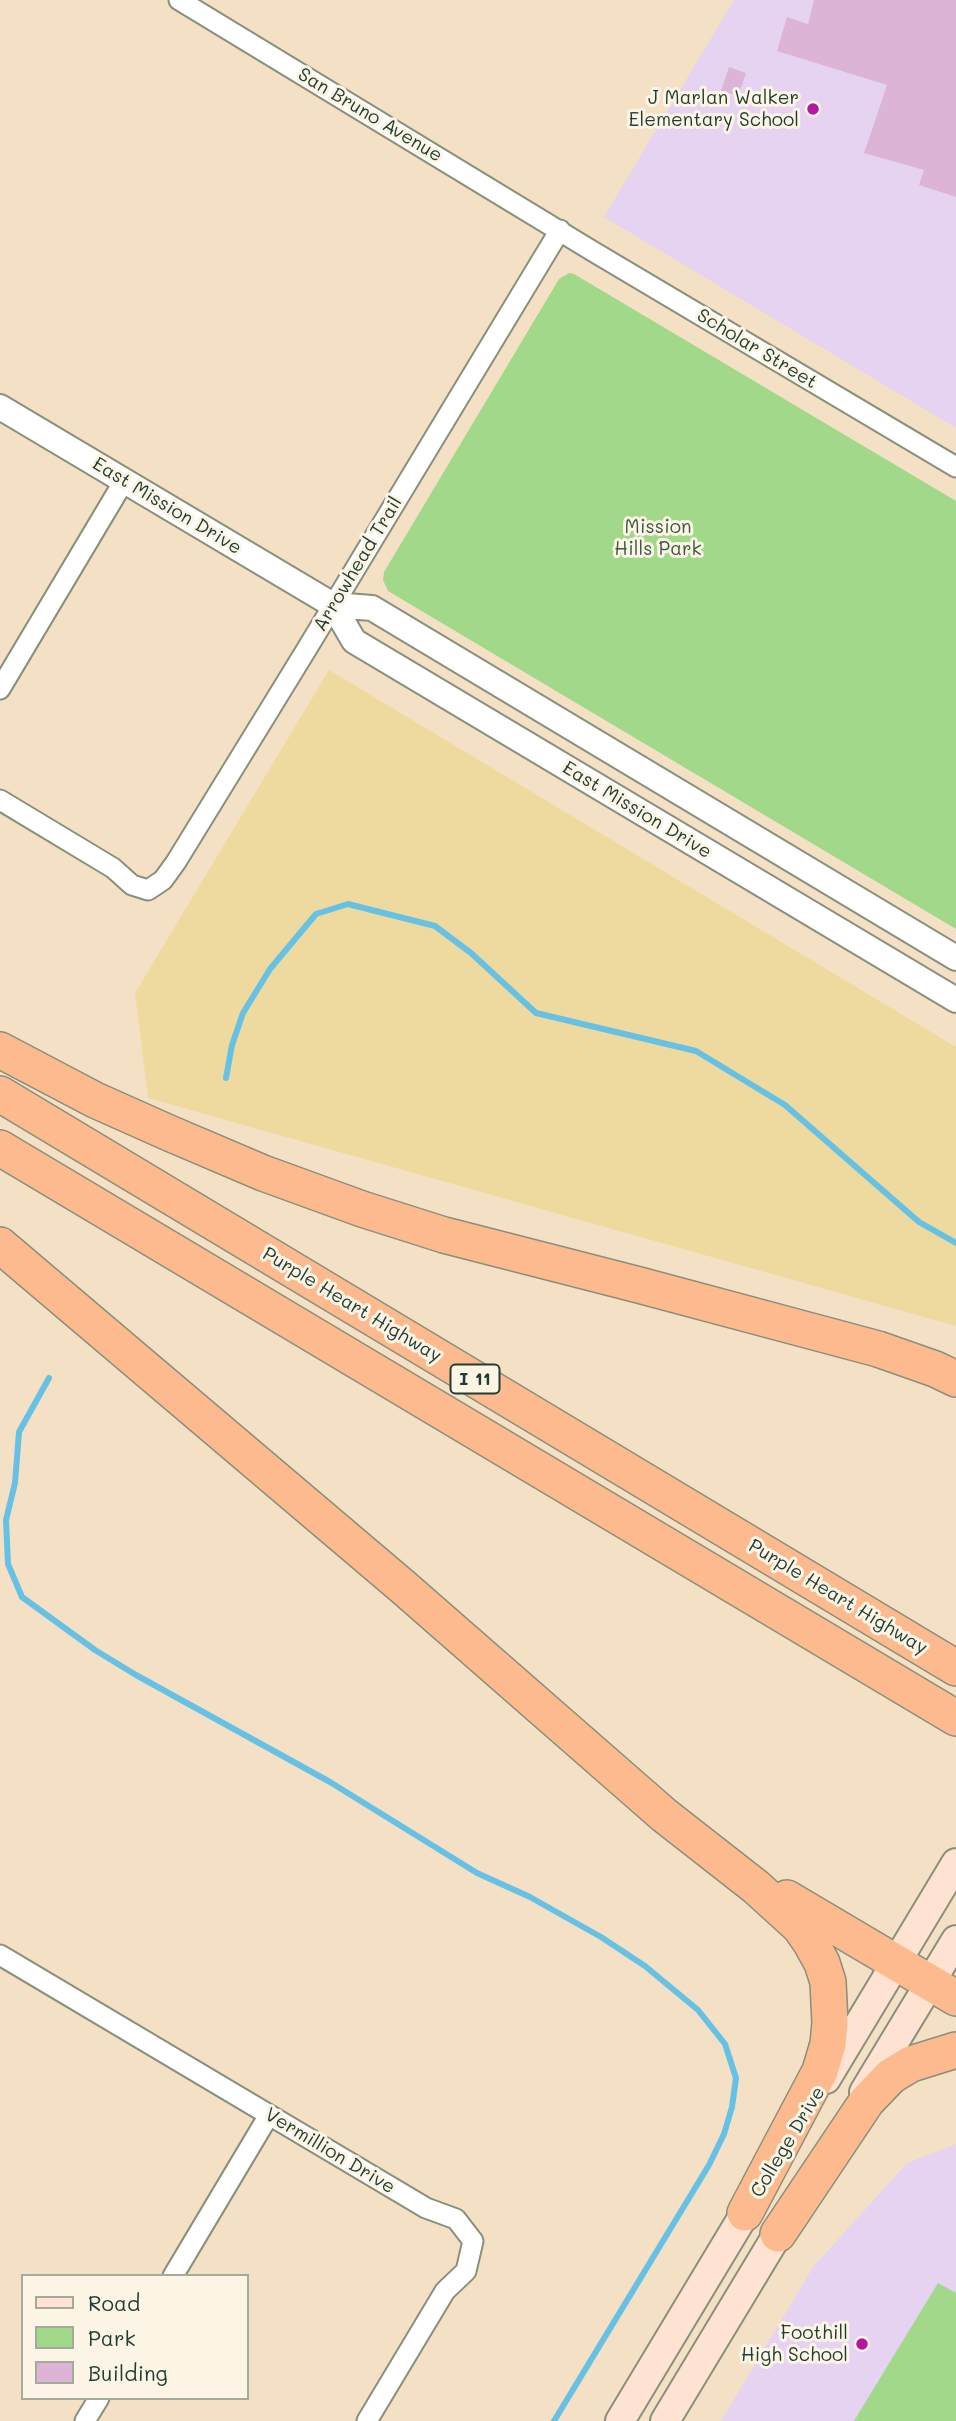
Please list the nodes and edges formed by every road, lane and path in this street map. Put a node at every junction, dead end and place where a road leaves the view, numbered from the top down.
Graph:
1 (179, 0) edge
2 (560, 230) junction
3 (0, 407) edge
4 (956, 467) edge
5 (124, 481) junction
6 (333, 605) junction
7 (0, 689) edge
8 (0, 800) edge
9 (956, 958) edge
10 (956, 1000) edge
11 (0, 1050) edge
12 (0, 1094) edge
13 (0, 1148) edge
14 (0, 1245) edge
15 (956, 1379) edge
16 (953, 1666) edge
17 (949, 1714) edge
18 (715, 1855) junction
19 (956, 1863) edge
20 (956, 1940) edge
21 (0, 1955) edge
22 (896, 1962) junction
23 (944, 1990) edge
24 (956, 2050) edge
25 (269, 2115) junction
26 (745, 2213) junction
27 (778, 2234) junction
28 (174, 2274) edge
29 (98, 2400) edge
30 (85, 2421) edge
31 (367, 2421) edge
32 (620, 2421) edge
33 (665, 2421) edge

1 - 2 street, San Bruno Avenue
2 - 4 street, Scholar Street
2 - 6 street, Arrowhead Trail
3 - 5 street, East Mission Drive
5 - 6 street, East Mission Drive
5 - 7 street
6 - 8 street, Arrowhead Trail
6 - 9 street, East Mission Drive
6 - 10 street, East Mission Drive
11 - 15 highway
12 - 16 highway, Purple Heart Highway / I 11
13 - 17 highway, I 11
14 - 18 highway
18 - 22 highway
18 - 26 highway
19 - 22 main road, College Drive
20 - 23 main road, College Drive
21 - 25 street, Vermillion Drive
22 - 23 highway
22 - 26 main road, College Drive
23 - 27 main road, College Drive
24 - 27 highway
25 - 28 street
25 - 31 street, Vermillion Drive
26 - 32 main road, College Drive
27 - 33 main road, College Drive
29 - 30 street

